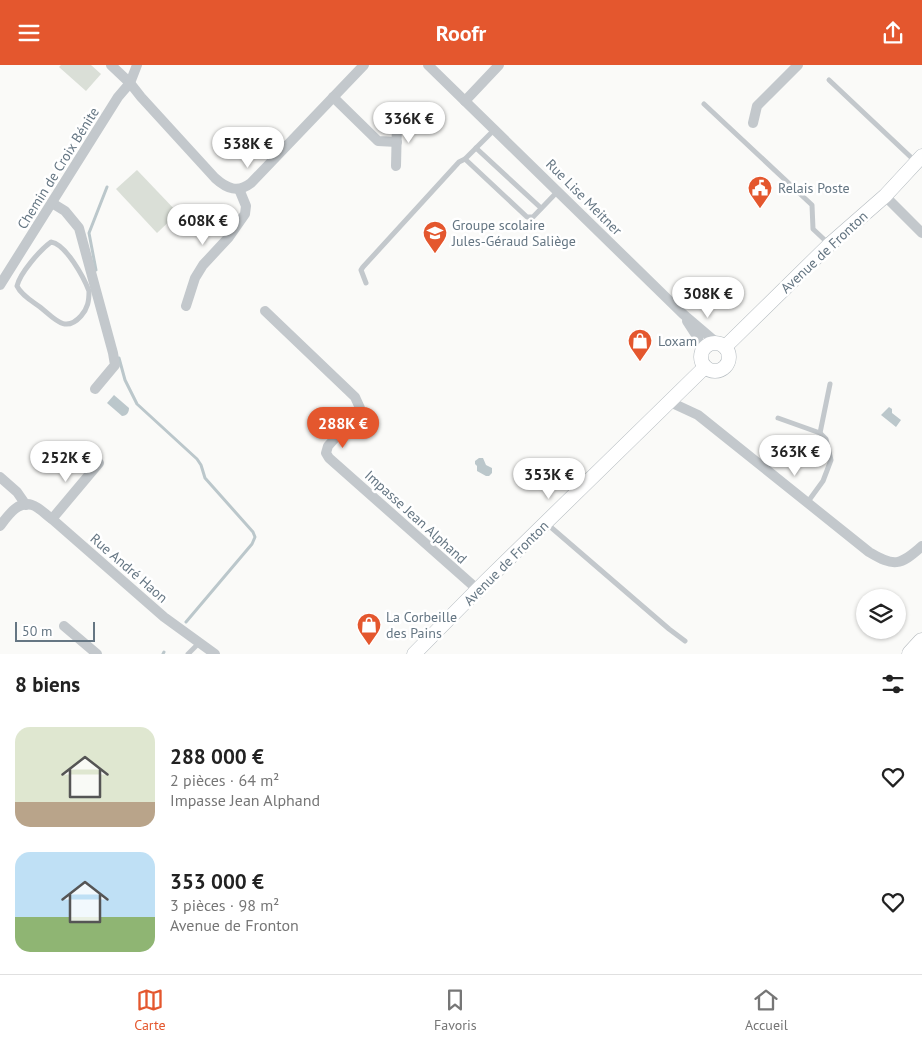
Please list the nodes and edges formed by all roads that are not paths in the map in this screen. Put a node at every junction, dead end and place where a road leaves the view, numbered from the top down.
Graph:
1 (111, 65) edge
2 (137, 65) edge
3 (364, 65) edge
4 (428, 65) edge
5 (499, 65) edge
6 (798, 65) edge
7 (829, 80) dead end
8 (130, 83) junction
9 (333, 97) junction
10 (465, 101) junction
11 (704, 103) dead end
12 (397, 122) dead end
13 (753, 123) dead end
14 (495, 130) junction
15 (397, 142) junction
16 (476, 148) junction
17 (465, 159) junction
18 (919, 159) edge
19 (396, 166) dead end
20 (238, 189) junction
21 (558, 191) junction
22 (885, 196) junction
23 (52, 203) junction
24 (542, 208) junction
25 (922, 233) edge
26 (829, 245) junction
27 (20, 253) junction
28 (32, 262) junction
29 (366, 283) dead end
30 (0, 285) edge
31 (186, 306) dead end
32 (265, 311) dead end
33 (683, 314) junction
34 (721, 345) junction
35 (701, 366) junction
36 (830, 384) dead end
37 (95, 389) dead end
38 (672, 403) junction
39 (778, 419) dead end
40 (820, 433) junction
41 (99, 463) dead end
42 (0, 477) edge
43 (576, 502) dead end
44 (807, 503) junction
45 (26, 505) junction
46 (52, 519) junction
47 (551, 523) junction
48 (0, 526) edge
49 (922, 546) edge
50 (477, 589) junction
51 (64, 626) dead end
52 (685, 641) dead end
53 (922, 642) edge
54 (199, 643) junction
55 (97, 654) edge
56 (188, 654) edge
57 (215, 654) edge
58 (414, 654) edge
59 (910, 654) edge

1 - 8 street
2 - 8 street, Chemin de Croix Bénite
3 - 9 street
4 - 10 street, Rue Lise Meitner
5 - 10 street
6 - 13 street
7 - 18 lane
8 - 20 street
8 - 23 street, Chemin de Croix Bénite
9 - 15 street
9 - 20 street
10 - 14 street, Rue Lise Meitner
11 - 26 lane
12 - 15 street
14 - 16 lane
14 - 21 street, Rue Lise Meitner
15 - 19 street
16 - 17 lane
16 - 24 lane
17 - 24 lane
17 - 29 lane
18 - 22 main road, Avenue de Fronton
20 - 31 street
21 - 24 lane
21 - 33 street, Rue Lise Meitner
22 - 25 street
22 - 26 main road, Avenue de Fronton
23 - 27 street, Chemin de Croix Bénite
23 - 37 street
26 - 34 main road, Avenue de Fronton
27 - 28 lane
27 - 30 street, Chemin de Croix Bénite
28 - 28 lane
32 - 50 street, Impasse Jean Alphand
33 - 34 street, Rue Lise Meitner
33 - 35 street, Rue Lise Meitner
34 - 35 main road
34 - 35 main road
35 - 38 main road, Avenue de Fronton
36 - 40 lane
38 - 43 lane
38 - 44 street
38 - 47 main road, Avenue de Fronton
39 - 40 lane
40 - 44 lane
41 - 46 street
42 - 45 street, Rue André Haon
44 - 49 street
45 - 46 street, Rue André Haon
45 - 48 street
46 - 54 street, Rue André Haon
47 - 50 main road, Avenue de Fronton
47 - 52 lane
50 - 58 main road, Avenue de Fronton
51 - 55 street
53 - 59 highway
54 - 56 lane
54 - 57 street, Rue André Haon

